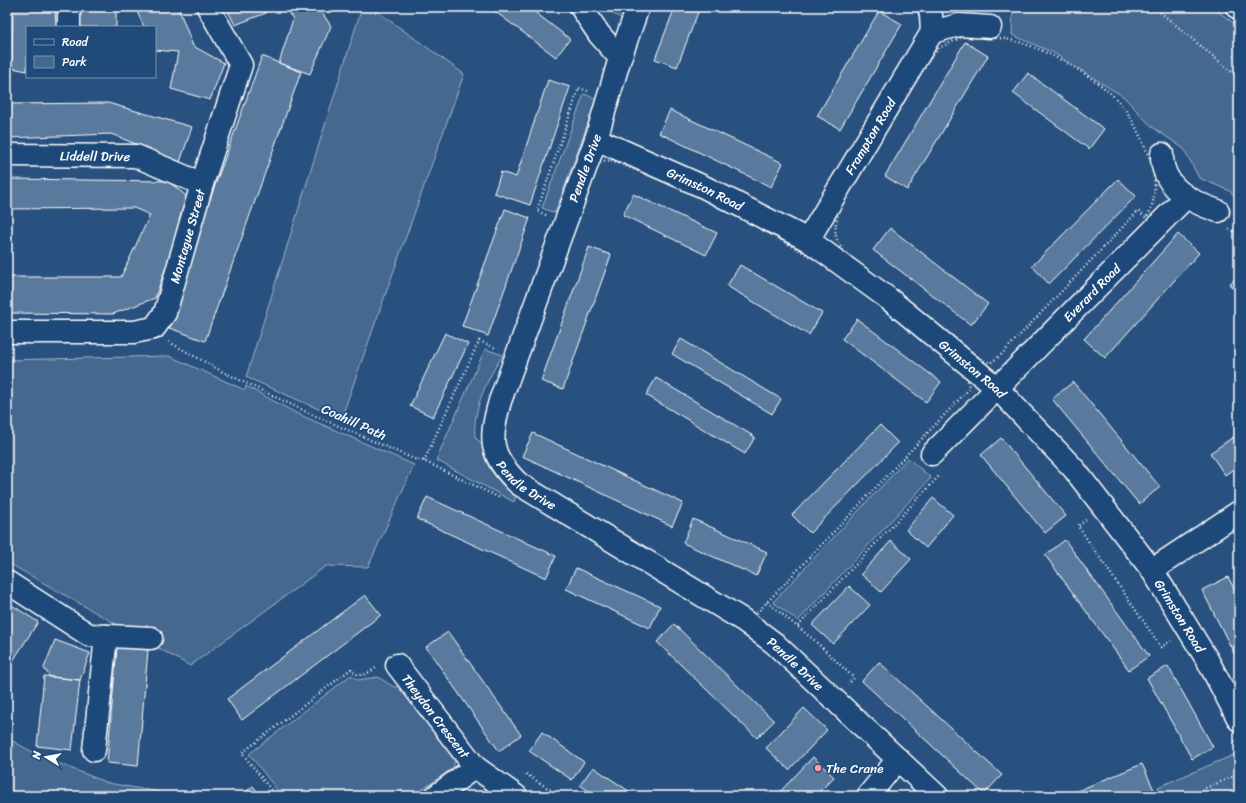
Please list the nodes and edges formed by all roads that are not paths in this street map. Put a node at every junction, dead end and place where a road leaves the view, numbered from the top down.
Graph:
1 (69, 7) edge
2 (208, 7) edge
3 (581, 7) edge
4 (638, 7) edge
5 (929, 7) edge
6 (69, 26) edge
7 (990, 27) dead end
8 (932, 32) junction
9 (620, 58) junction
10 (596, 139) junction
11 (1162, 154) dead end
12 (7, 155) edge
13 (202, 184) junction
14 (1186, 196) junction
15 (1222, 220) road end
16 (808, 240) junction
17 (7, 332) edge
18 (997, 388) junction
19 (932, 454) dead end
20 (1239, 512) edge
21 (1152, 570) junction
22 (7, 582) edge
23 (106, 636) junction
24 (151, 638) dead end
25 (389, 664) road end
26 (1236, 727) edge
27 (94, 750) dead end
28 (898, 759) junction
29 (475, 767) junction
30 (436, 796) edge
31 (516, 796) edge
32 (868, 796) edge
33 (937, 796) edge

1 - 6 street
2 - 13 street, Montague Street
3 - 9 street
4 - 9 street, Pendle Drive
5 - 8 street
7 - 8 street
8 - 16 street, Frampton Road
9 - 10 street, Pendle Drive
10 - 16 street, Grimston Road
10 - 28 street, Pendle Drive
11 - 14 street
12 - 13 street, Liddell Drive
13 - 17 street, Montague Street
14 - 15 street
14 - 18 street, Everard Road
16 - 18 street, Grimston Road
18 - 19 street, Everard Road
18 - 21 street, Grimston Road
20 - 21 street
21 - 26 street, Grimston Road
22 - 23 street
23 - 24 street
23 - 27 street
25 - 29 street, Theydon Crescent
28 - 32 street
28 - 33 street, Pendle Drive
29 - 30 street, Theydon Crescent
29 - 31 street, Theydon Crescent

